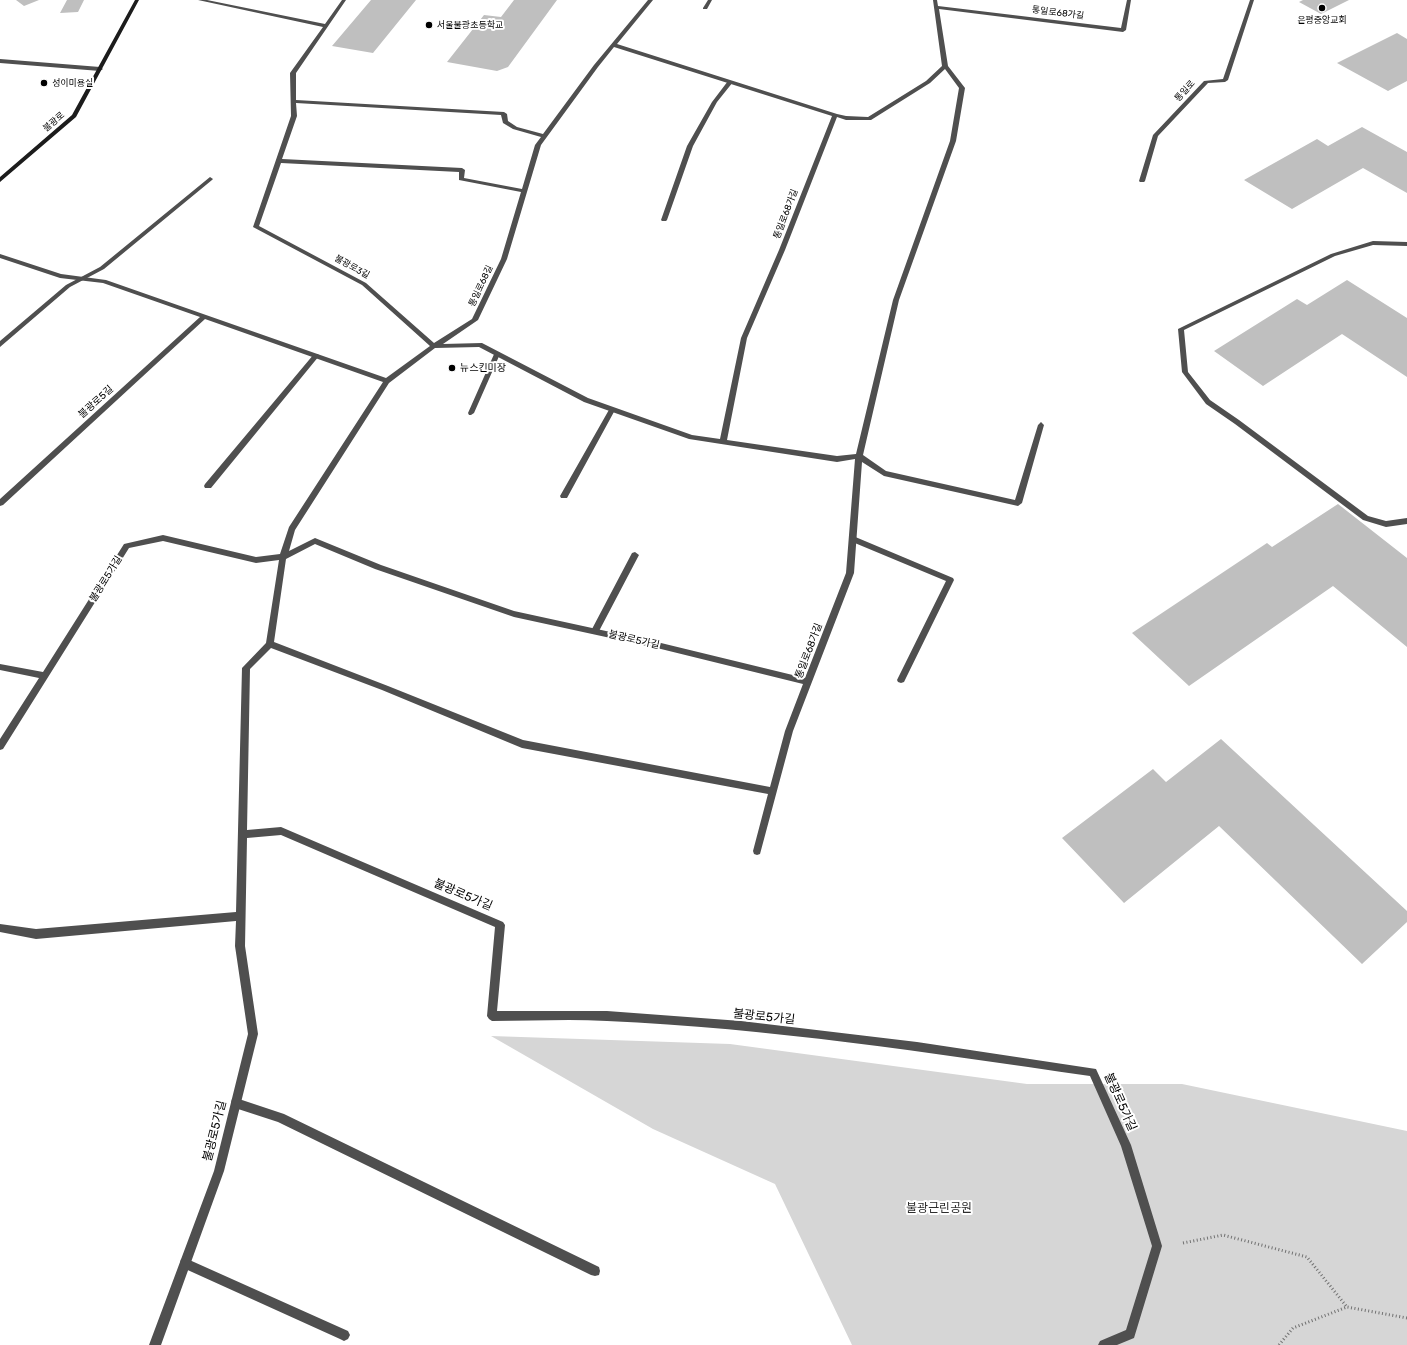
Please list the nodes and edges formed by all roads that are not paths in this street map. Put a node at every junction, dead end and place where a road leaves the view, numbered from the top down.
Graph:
1 (137, 0) edge
2 (200, 0) edge
3 (344, 0) edge
4 (651, 0) edge
5 (710, 0) edge
6 (1130, 0) edge
7 (1252, 0) edge
8 (936, 4) edge
9 (705, 8) dead end
10 (326, 26) junction
11 (613, 45) junction
12 (0, 61) edge
13 (944, 66) junction
14 (100, 69) junction
15 (730, 82) junction
16 (294, 101) junction
17 (835, 115) junction
18 (545, 136) junction
19 (278, 161) junction
20 (210, 179) dead end
21 (0, 180) edge
22 (1142, 181) dead end
23 (523, 191) junction
24 (664, 220) dead end
25 (1407, 244) edge
26 (0, 256) edge
27 (83, 278) junction
28 (205, 316) junction
29 (0, 345) edge
30 (434, 346) junction
31 (498, 354) junction
32 (316, 356) junction
33 (386, 381) junction
34 (612, 410) junction
35 (471, 413) dead end
36 (1041, 425) dead end
37 (723, 442) junction
38 (859, 456) junction
39 (208, 486) dead end
40 (564, 496) dead end
41 (0, 503) edge
42 (1407, 521) edge
43 (853, 539) junction
44 (635, 555) dead end
45 (283, 557) junction
46 (595, 632) junction
47 (270, 644) junction
48 (0, 667) edge
49 (45, 676) junction
50 (901, 680) dead end
51 (808, 682) junction
52 (0, 746) edge
53 (772, 792) junction
54 (242, 834) junction
55 (757, 851) dead end
56 (241, 916) junction
57 (0, 928) edge
58 (236, 1103) junction
59 (185, 1263) junction
60 (595, 1271) dead end
61 (344, 1335) dead end
62 (155, 1345) edge
63 (1104, 1345) edge

1 - 14 main road, 불광로
2 - 10 street
3 - 10 street, 불광로3길
4 - 11 street, 통일로68길
5 - 9 street
6 - 8 street, 통일로68가길
7 - 22 street, 통일로
8 - 13 street, 통일로68가길
10 - 16 street, 불광로3길
11 - 15 street
11 - 18 street, 통일로68길
12 - 14 street
13 - 17 street
13 - 38 street, 통일로68가길
14 - 21 main road, 불광로
15 - 17 street
15 - 24 street
16 - 18 street
16 - 19 street, 불광로3길
17 - 37 street, 통일로68가길
18 - 23 street, 통일로68길
19 - 23 street
19 - 30 street, 불광로3길
20 - 27 street
23 - 30 street, 통일로68길
25 - 42 street
26 - 27 street
27 - 28 street
27 - 29 street
28 - 32 street
28 - 41 street, 불광로5길
30 - 31 street
30 - 33 street
31 - 34 street
31 - 35 street
32 - 33 street
32 - 39 street
33 - 45 street
34 - 37 street
34 - 40 street
36 - 38 street
37 - 38 street
38 - 43 street, 통일로68가길
43 - 50 street
43 - 51 street, 통일로68가길
44 - 46 street
45 - 46 street, 불광로5가길
45 - 47 street
45 - 49 street, 불광로5가길
46 - 51 street, 불광로5가길
47 - 53 street
47 - 54 street, 불광로5가길
48 - 49 street
49 - 52 street, 불광로5가길
51 - 53 street, 통일로68가길
53 - 55 street, 통일로68가길
54 - 56 street, 불광로5가길
54 - 63 street, 불광로5가길
56 - 57 street
56 - 58 street, 불광로5가길
58 - 59 street, 불광로5가길
58 - 60 street
59 - 61 street
59 - 62 street, 불광로5가길

